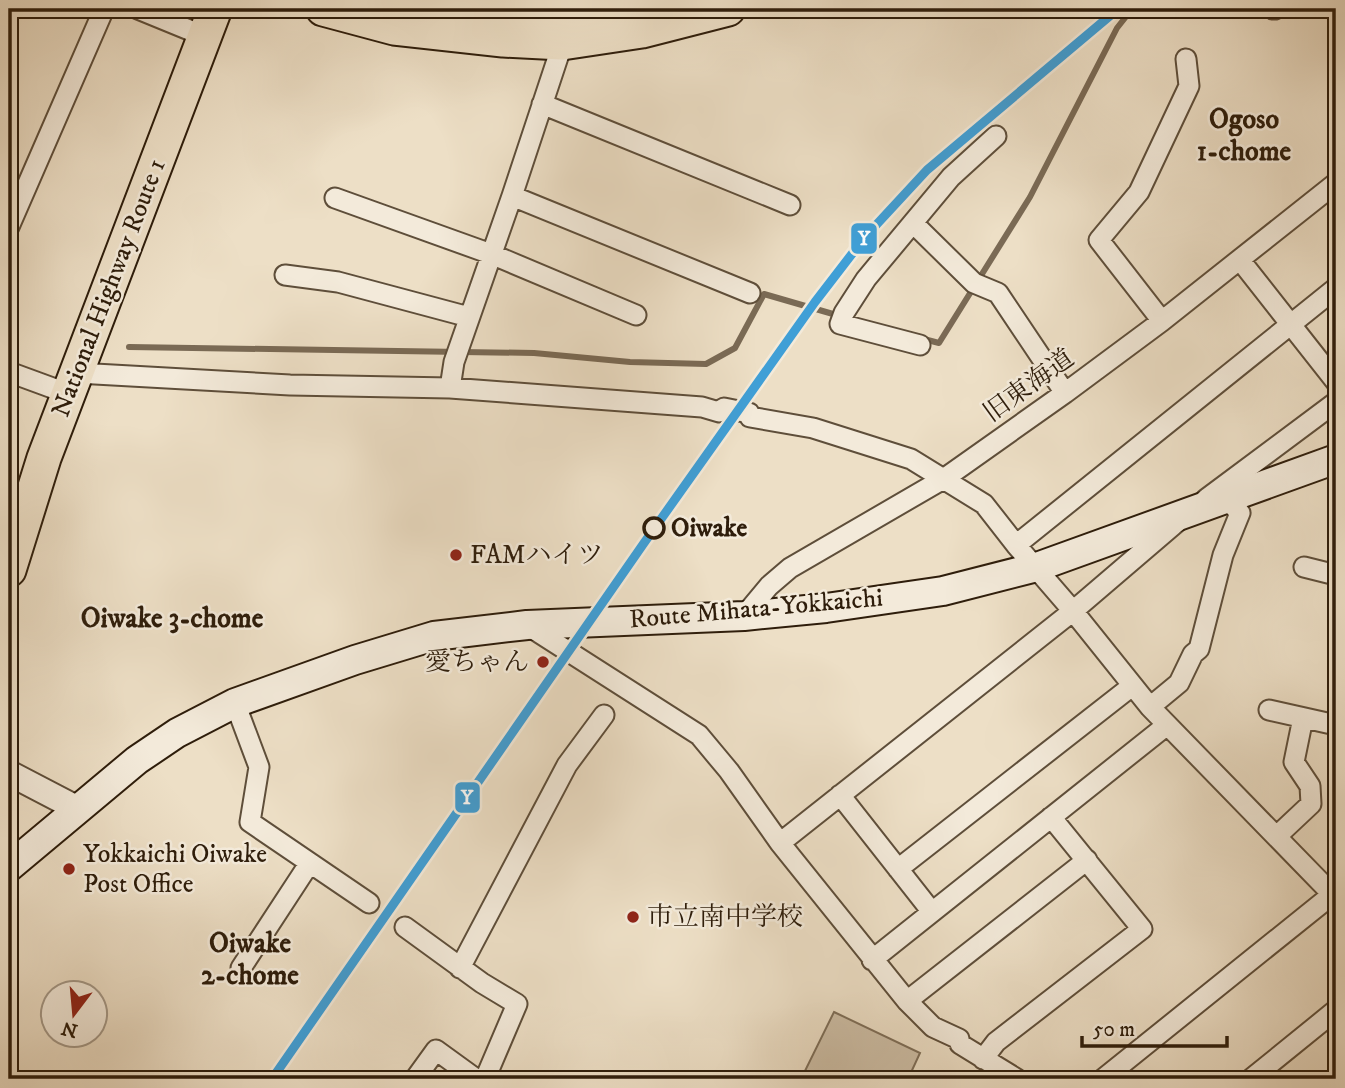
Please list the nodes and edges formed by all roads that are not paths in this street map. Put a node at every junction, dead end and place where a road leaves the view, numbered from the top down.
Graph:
1 (104, 9) edge
2 (138, 9) edge
3 (323, 9) edge
4 (454, 9) edge
5 (616, 9) edge
6 (728, 9) edge
7 (209, 22) edge
8 (564, 37) junction
9 (1186, 59) dead end
10 (542, 104) junction
11 (996, 136) dead end
12 (1336, 183) edge
13 (512, 196) junction
14 (335, 198) dead end
15 (790, 205) dead end
16 (913, 223) junction
17 (9, 227) edge
18 (491, 254) junction
19 (1240, 260) junction
20 (285, 275) dead end
21 (1336, 288) edge
22 (750, 293) dead end
23 (636, 315) dead end
24 (469, 317) junction
25 (1162, 321) junction
26 (1290, 324) junction
27 (920, 345) dead end
28 (9, 372) edge
29 (1336, 382) edge
30 (73, 384) junction
31 (450, 387) junction
32 (1066, 393) junction
33 (1336, 402) edge
34 (1334, 465) edge
35 (945, 478) junction
36 (1227, 499) junction
37 (1187, 514) junction
38 (1016, 545) junction
39 (1037, 567) junction
40 (1304, 567) dead end
41 (9, 570) edge
42 (1336, 575) edge
43 (1073, 611) junction
44 (744, 616) junction
45 (527, 625) junction
46 (1132, 685) junction
47 (235, 703) junction
48 (1150, 707) junction
49 (1269, 709) dead end
50 (604, 715) dead end
51 (1304, 718) junction
52 (1167, 725) junction
53 (1336, 725) edge
54 (9, 773) edge
55 (840, 795) junction
56 (78, 809) junction
57 (1051, 817) junction
58 (1277, 836) junction
59 (780, 843) junction
60 (1087, 860) junction
61 (309, 864) junction
62 (9, 867) edge
63 (898, 869) junction
64 (1335, 896) edge
65 (369, 903) dead end
66 (932, 912) junction
67 (405, 927) dead end
68 (872, 960) junction
69 (241, 968) dead end
70 (460, 968) junction
71 (907, 1001) junction
72 (1336, 1010) edge
73 (983, 1059) junction
74 (415, 1079) edge
75 (476, 1079) edge
76 (485, 1079) edge
77 (1017, 1079) edge
78 (1103, 1079) edge
79 (1251, 1079) edge

1 - 17 street
2 - 7 street
3 - 8 highway
4 - 5 highway
6 - 8 highway
7 - 30 highway, National Highway Route 1
8 - 10 street
9 - 25 street
10 - 13 street
10 - 15 street
11 - 16 street
12 - 19 street, 旧東海道
13 - 18 street
13 - 22 street
14 - 18 street
16 - 27 street
16 - 32 street
18 - 23 street
18 - 24 street
19 - 25 street, 旧東海道
19 - 26 street
20 - 24 street
21 - 26 street
24 - 31 street
25 - 32 street, 旧東海道
26 - 29 street
26 - 38 street
28 - 30 street
30 - 31 street
30 - 41 highway, National Highway Route 1
31 - 35 street
32 - 35 street, 旧東海道
33 - 37 street
34 - 36 main road, Route Mihata-Yokkaichi
35 - 38 street
35 - 44 street, 旧東海道
36 - 37 main road, Route Mihata-Yokkaichi
36 - 48 street
37 - 39 main road, Route Mihata-Yokkaichi
37 - 43 street
38 - 39 street
39 - 43 street
39 - 44 main road, Route Mihata-Yokkaichi
40 - 42 street
43 - 46 street
43 - 55 street
44 - 45 main road, Route Mihata-Yokkaichi
45 - 47 main road, Route Mihata-Yokkaichi
45 - 59 street
46 - 48 street
46 - 63 street
47 - 56 main road, Route Mihata-Yokkaichi
47 - 61 street
48 - 52 street
49 - 51 street
50 - 70 street
51 - 53 street
51 - 58 street
52 - 57 street
52 - 58 street
54 - 56 street
55 - 59 street
55 - 63 street
56 - 62 main road, Route Mihata-Yokkaichi
57 - 60 street
57 - 66 street
58 - 64 street
59 - 68 street
60 - 71 street
60 - 73 street
61 - 65 street
61 - 69 street
63 - 66 street
64 - 78 street
66 - 68 street
67 - 70 street
68 - 71 street
70 - 76 street
71 - 73 street
72 - 79 street
73 - 77 street
74 - 75 street

